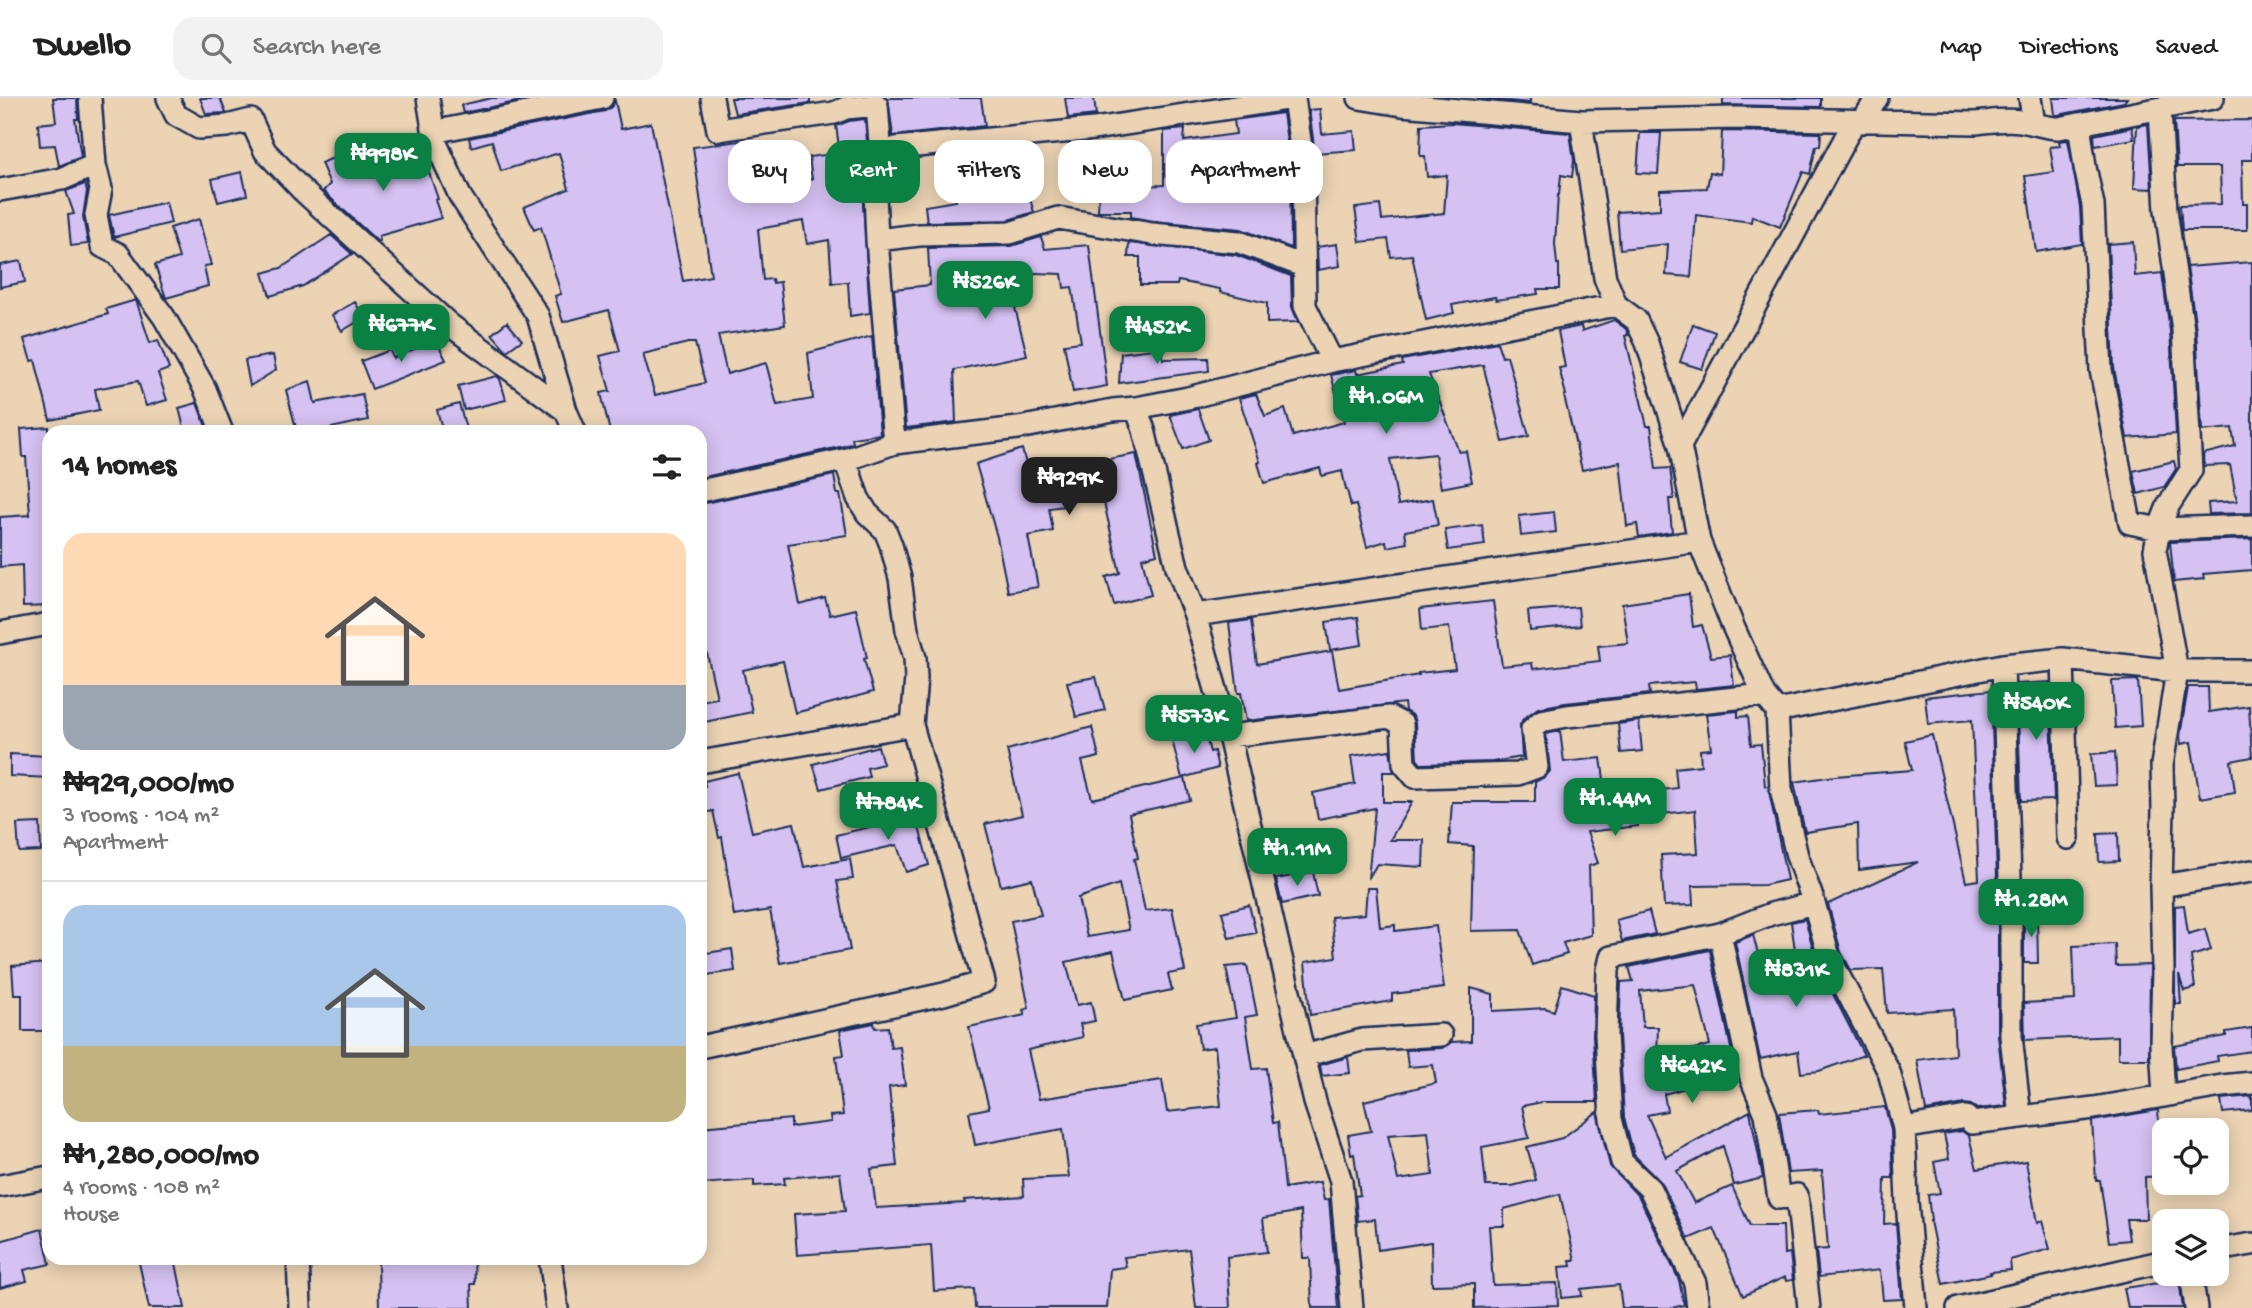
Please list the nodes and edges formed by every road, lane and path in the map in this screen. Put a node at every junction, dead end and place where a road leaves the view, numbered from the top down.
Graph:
1 (90, 98) edge
2 (168, 98) edge
3 (428, 98) edge
4 (602, 98) edge
5 (712, 98) edge
6 (1294, 98) edge
7 (1359, 98) edge
8 (1877, 98) edge
9 (2030, 98) edge
10 (2213, 98) edge
11 (2160, 110) junction
12 (1571, 113) edge
13 (1858, 122) junction
14 (2034, 124) junction
15 (2080, 124) junction
16 (433, 132) junction
17 (880, 140) edge
18 (920, 146) edge
19 (95, 164) junction
20 (0, 190) edge
21 (875, 203) edge
22 (877, 240) junction
23 (1303, 266) junction
24 (1616, 305) junction
25 (1332, 361) junction
26 (1136, 408) junction
27 (566, 411) junction
28 (219, 425) edge
29 (572, 425) edge
30 (894, 443) junction
31 (1680, 446) junction
32 (845, 460) junction
33 (707, 490) edge
34 (2252, 526) edge
35 (2159, 529) junction
36 (1699, 541) junction
37 (1195, 615) junction
38 (42, 625) edge
39 (0, 634) edge
40 (2063, 659) junction
41 (2003, 665) junction
42 (2177, 671) junction
43 (2252, 671) edge
44 (1770, 703) junction
45 (912, 726) junction
46 (1229, 736) junction
47 (707, 761) edge
48 (2068, 838) dead end
49 (2252, 871) edge
50 (2161, 886) junction
51 (1814, 904) junction
52 (1720, 934) junction
53 (1441, 1035) dead end
54 (707, 1045) edge
55 (1304, 1056) junction
56 (2252, 1083) edge
57 (2164, 1096) junction
58 (2020, 1116) junction
59 (1904, 1129) junction
60 (42, 1178) edge
61 (0, 1186) edge
62 (2252, 1244) edge
63 (2229, 1248) edge
64 (2152, 1264) edge
65 (298, 1265) edge
66 (551, 1265) edge
67 (2192, 1286) edge
68 (300, 1308) edge
69 (557, 1308) edge
70 (1352, 1308) edge
71 (1698, 1308) edge
72 (1809, 1308) edge
73 (1916, 1308) edge
74 (1958, 1308) edge
75 (2196, 1308) edge

1 - 19 street
2 - 27 street
3 - 16 street
4 - 16 street
5 - 17 street
6 - 18 street
6 - 23 street
7 - 12 street
8 - 13 street
9 - 14 street
10 - 11 street
11 - 15 street
11 - 35 street
12 - 13 street
12 - 24 street
13 - 14 street
13 - 31 street
14 - 15 street
15 - 35 street
16 - 27 street
19 - 20 street
19 - 28 street
21 - 22 street
22 - 23 street
22 - 30 street
23 - 25 street
24 - 25 street
24 - 31 street
25 - 26 street
26 - 30 street
26 - 37 street
27 - 29 street
30 - 32 street
31 - 36 street
32 - 33 street
32 - 45 street
34 - 35 street
35 - 42 street
36 - 37 street
36 - 44 street
37 - 46 street
38 - 39 street
40 - 41 street
40 - 42 street
40 - 48 street
41 - 44 street
41 - 58 street
42 - 43 street
42 - 50 street
44 - 46 street
44 - 51 street
45 - 47 street
45 - 54 street
46 - 55 street
49 - 50 street
50 - 57 street
51 - 52 street
51 - 59 street
52 - 71 street
52 - 72 street
53 - 55 street
55 - 70 street
56 - 57 street
57 - 58 street
58 - 59 street
59 - 73 street
60 - 61 street
62 - 63 street
64 - 74 street
65 - 68 street
66 - 69 street
67 - 75 street

